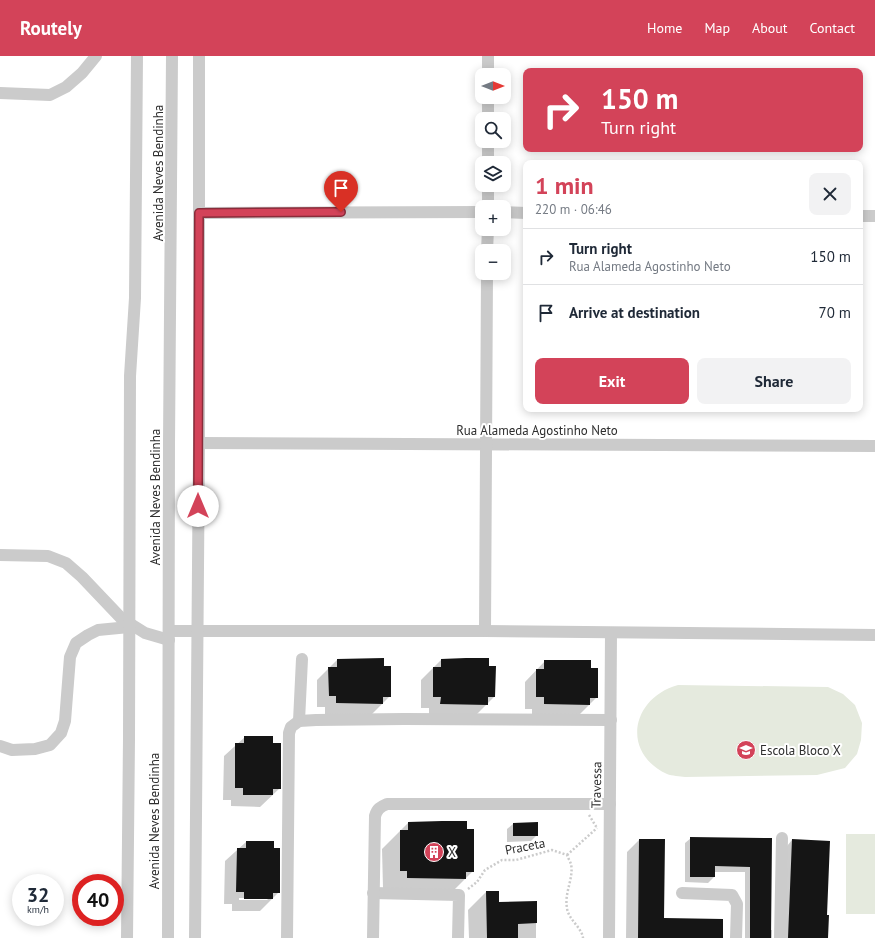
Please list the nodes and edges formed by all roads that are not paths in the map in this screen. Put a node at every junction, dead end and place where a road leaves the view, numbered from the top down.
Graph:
1 (96, 56) edge
2 (137, 56) edge
3 (172, 56) edge
4 (199, 56) edge
5 (488, 56) edge
6 (488, 68) edge
7 (0, 93) edge
8 (475, 212) edge
9 (511, 212) edge
10 (523, 212) edge
11 (199, 213) junction
12 (863, 216) edge
13 (875, 216) edge
14 (487, 280) edge
15 (199, 443) junction
16 (486, 444) junction
17 (875, 446) edge
18 (0, 555) edge
19 (129, 625) junction
20 (197, 631) junction
21 (485, 632) junction
22 (611, 633) junction
23 (875, 634) edge
24 (169, 635) junction
25 (302, 659) dead end
26 (611, 720) junction
27 (300, 721) junction
28 (0, 746) edge
29 (610, 804) junction
30 (782, 838) dead end
31 (373, 893) junction
32 (682, 893) dead end
33 (127, 938) edge
34 (168, 938) edge
35 (195, 938) edge
36 (287, 938) edge
37 (373, 938) edge
38 (458, 938) edge
39 (609, 938) edge
40 (736, 938) edge
41 (780, 938) edge

1 - 7 street
2 - 19 street
3 - 24 street, Avenida Neves Bendinha
4 - 11 street
5 - 6 street
8 - 11 street
9 - 10 street
11 - 15 street
12 - 13 street
14 - 16 street
15 - 16 street, Rua Alameda Agostinho Neto
15 - 20 street
16 - 17 street, Rua Alameda Agostinho Neto
16 - 21 street
18 - 19 street
19 - 24 street
19 - 28 street
19 - 33 street
20 - 21 street
20 - 24 street
20 - 35 street
21 - 22 street
22 - 23 street
22 - 26 street, Travessa
24 - 34 street, Avenida Neves Bendinha
25 - 27 street
26 - 27 street
26 - 29 street, Travessa
27 - 36 street
29 - 31 street
29 - 39 street, Travessa
30 - 41 street
31 - 37 street
31 - 38 street
32 - 40 street

